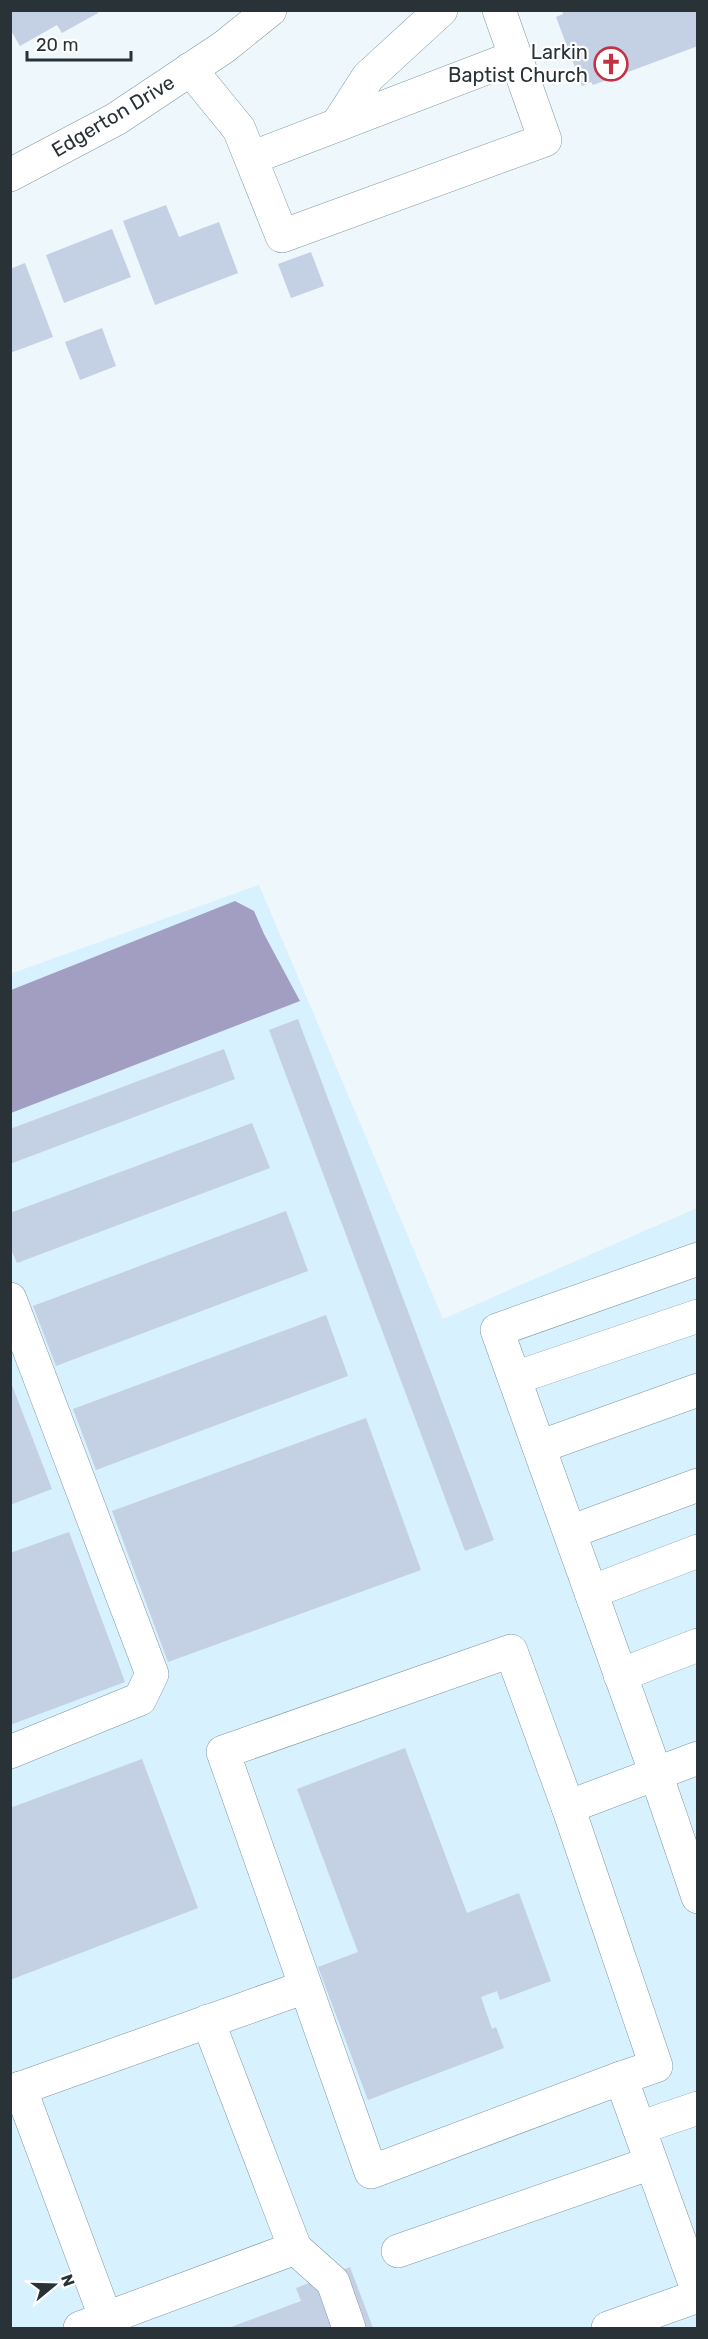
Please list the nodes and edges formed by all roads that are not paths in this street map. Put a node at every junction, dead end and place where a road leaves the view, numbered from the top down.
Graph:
1 (270, 10) edge
2 (441, 10) edge
3 (499, 10) edge
4 (515, 57) junction
5 (190, 69) junction
6 (337, 125) junction
7 (251, 158) junction
8 (10, 175) edge
9 (698, 1259) edge
10 (10, 1299) edge
11 (698, 1316) edge
12 (515, 1378) junction
13 (698, 1390) edge
14 (539, 1447) junction
15 (698, 1485) edge
16 (570, 1532) junction
17 (698, 1551) edge
18 (591, 1592) junction
19 (698, 1645) edge
20 (620, 1675) junction
21 (10, 1752) edge
22 (698, 1758) edge
23 (656, 1774) junction
24 (568, 1806) junction
25 (698, 1897) edge
26 (305, 1987) junction
27 (208, 2021) junction
28 (621, 2079) junction
29 (15, 2090) edge
30 (698, 2108) edge
31 (639, 2128) junction
32 (651, 2163) junction
33 (688, 2234) edge
34 (295, 2248) junction
35 (398, 2251) dead end
36 (698, 2294) edge
37 (87, 2326) edge
38 (349, 2328) edge
39 (608, 2328) edge

1 - 5 street, Edgerton Drive
2 - 6 street
3 - 4 street
4 - 6 street
4 - 7 street
5 - 7 street
5 - 8 street, Edgerton Drive
6 - 7 street
9 - 12 street
10 - 21 street
11 - 12 street
12 - 14 street
13 - 14 street
14 - 16 street
15 - 16 street
16 - 18 street
17 - 18 street
18 - 20 street
19 - 20 street
20 - 23 street
22 - 23 street
23 - 24 street
23 - 25 street
24 - 26 street
24 - 28 street
26 - 27 street
26 - 28 street
27 - 29 street
27 - 34 street
28 - 31 street
29 - 37 street
30 - 31 street
31 - 32 street
32 - 33 street
32 - 35 street
33 - 36 street
34 - 37 street
34 - 38 street
36 - 39 street

